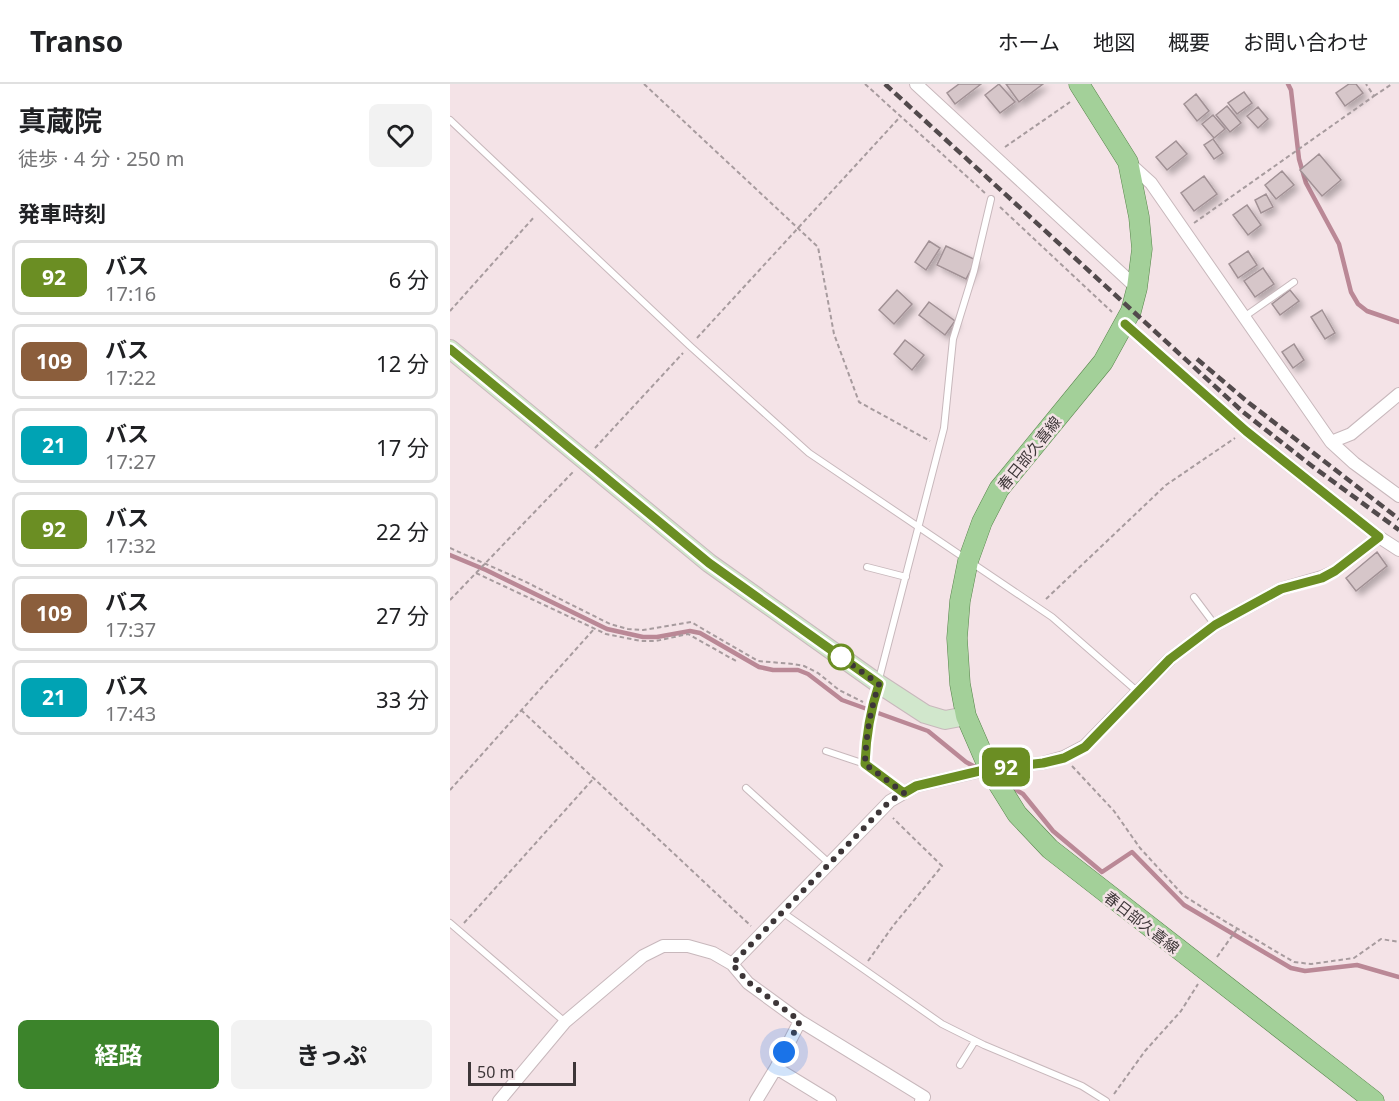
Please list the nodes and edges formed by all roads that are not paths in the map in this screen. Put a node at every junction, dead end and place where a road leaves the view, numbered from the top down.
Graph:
1 (916, 84) edge
2 (1082, 88) edge
3 (450, 120) edge
4 (1128, 162) junction
5 (992, 199) dead end
6 (1294, 282) dead end
7 (1137, 288) junction
8 (1244, 317) junction
9 (1125, 324) junction
10 (450, 349) edge
11 (1399, 394) edge
12 (1331, 442) junction
13 (1399, 496) edge
14 (918, 527) junction
15 (1379, 537) junction
16 (1399, 550) edge
17 (968, 561) junction
18 (867, 567) dead end
19 (906, 577) junction
20 (1194, 597) dead end
21 (1215, 625) junction
22 (879, 684) junction
23 (1138, 692) junction
24 (966, 716) junction
25 (826, 751) dead end
26 (865, 764) junction
27 (988, 769) junction
28 (746, 788) dead end
29 (904, 793) junction
30 (829, 863) junction
31 (782, 912) junction
32 (450, 923) edge
33 (732, 964) junction
34 (800, 1021) junction
35 (565, 1022) junction
36 (975, 1041) junction
37 (960, 1065) dead end
38 (776, 1068) junction
39 (499, 1101) edge
40 (756, 1101) edge
41 (830, 1101) edge
42 (921, 1101) edge
43 (1107, 1101) edge
44 (1374, 1101) edge

1 - 7 street
2 - 4 main road, 春日部久喜線
3 - 14 lane
4 - 7 main road, 春日部久喜線
4 - 8 street
5 - 14 lane
6 - 8 lane
7 - 9 main road, 春日部久喜線
8 - 12 street
9 - 15 street
9 - 17 main road, 春日部久喜線
10 - 22 street
11 - 12 street
12 - 13 street
14 - 17 lane
14 - 19 lane
15 - 16 street
15 - 21 street
17 - 23 lane
17 - 24 main road, 春日部久喜線
18 - 19 lane
19 - 22 lane
20 - 21 lane
21 - 23 street
22 - 24 street
22 - 26 lane
23 - 27 street
24 - 27 main road, 春日部久喜線
25 - 26 lane
26 - 29 lane
27 - 29 street
27 - 44 main road, 春日部久喜線
28 - 30 lane
29 - 30 street
30 - 31 street
31 - 33 street
31 - 36 lane
32 - 35 lane
33 - 34 street
33 - 35 street
34 - 38 street
34 - 42 street
35 - 39 street
36 - 37 lane
36 - 43 lane
38 - 40 street
38 - 41 street

